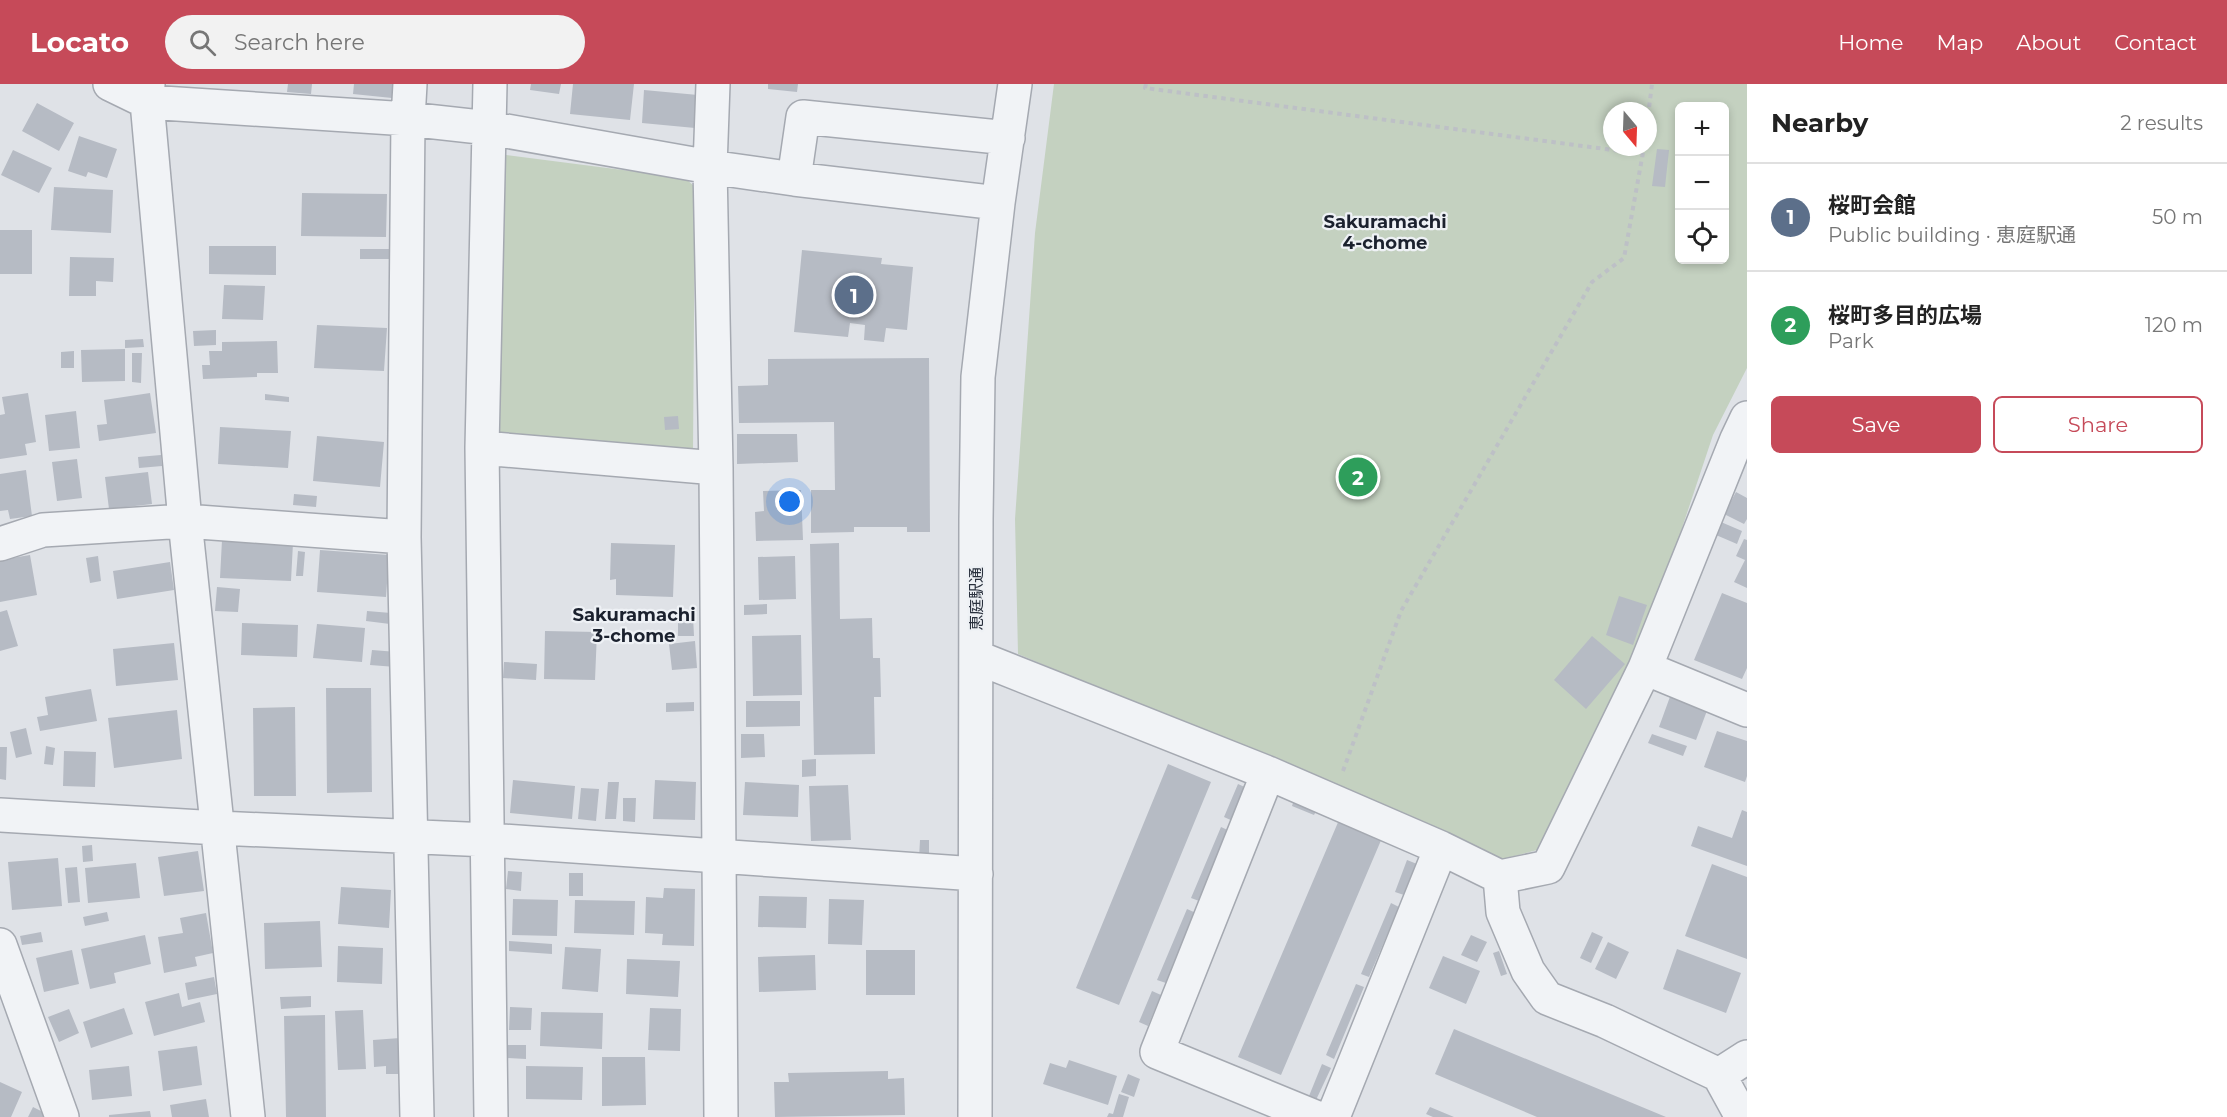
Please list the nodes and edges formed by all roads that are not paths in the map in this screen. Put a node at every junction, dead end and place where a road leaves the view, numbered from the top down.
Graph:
1 (110, 84) edge
2 (410, 84) edge
3 (490, 84) edge
4 (713, 84) edge
5 (1015, 84) edge
6 (148, 93) edge
7 (408, 119) junction
8 (489, 128) junction
9 (1008, 138) junction
10 (710, 167) junction
11 (794, 180) junction
12 (998, 203) junction
13 (1744, 433) edge
14 (482, 448) junction
15 (716, 468) junction
16 (184, 521) junction
17 (404, 537) junction
18 (0, 544) edge
19 (976, 657) junction
20 (1645, 668) junction
21 (1747, 710) edge
22 (1268, 773) junction
23 (0, 814) edge
24 (218, 828) junction
25 (411, 838) junction
26 (488, 840) junction
27 (1441, 848) junction
28 (719, 856) junction
29 (976, 874) junction
30 (1500, 877) junction
31 (0, 945) edge
32 (1747, 1057) edge
33 (1719, 1075) junction
34 (62, 1117) edge
35 (248, 1117) edge
36 (417, 1117) edge
37 (491, 1117) edge
38 (721, 1117) edge
39 (975, 1117) edge
40 (1315, 1117) edge
41 (1333, 1117) edge
42 (1742, 1117) edge

1 - 6 street
2 - 7 street
3 - 8 street
4 - 10 street
5 - 9 street, 恵庭駅通
6 - 7 street
6 - 16 street
7 - 8 street
7 - 17 street
8 - 10 street
8 - 14 street
9 - 11 street
9 - 12 street, 恵庭駅通
10 - 11 street
10 - 15 street
11 - 12 street
12 - 19 street, 恵庭駅通
13 - 20 street
14 - 15 street
14 - 26 street
15 - 28 street
16 - 17 street
16 - 18 street
16 - 24 street
17 - 25 street
19 - 22 street
19 - 29 street, 恵庭駅通
20 - 21 street
20 - 30 street
22 - 27 street
22 - 40 street
23 - 24 street
24 - 25 street
24 - 35 street
25 - 26 street
25 - 36 street
26 - 28 street
26 - 37 street
27 - 30 street
27 - 41 street
28 - 29 street
28 - 38 street
29 - 39 street, 恵庭駅通
30 - 33 street
31 - 34 street
32 - 33 street
33 - 42 street

